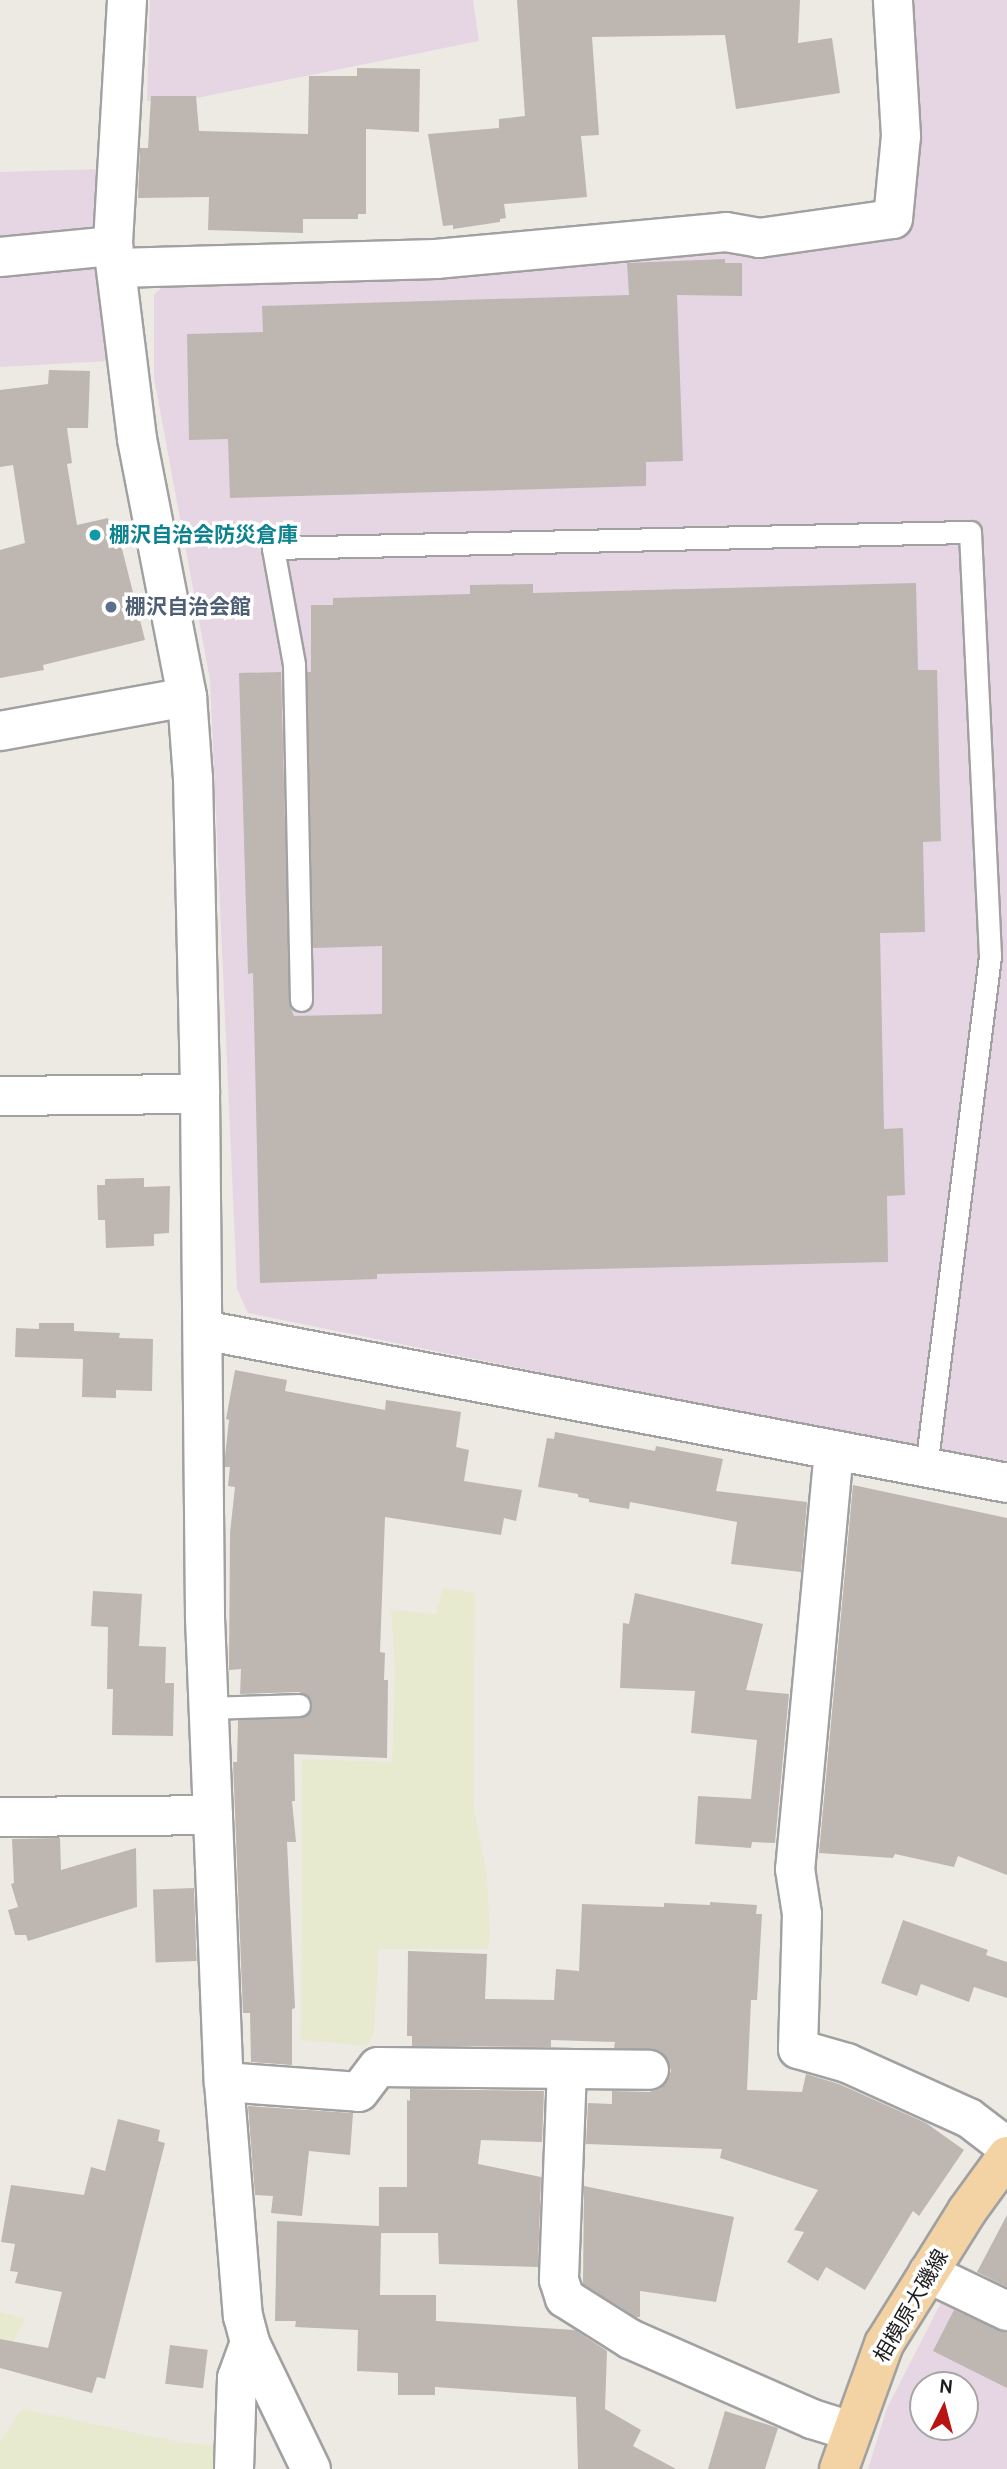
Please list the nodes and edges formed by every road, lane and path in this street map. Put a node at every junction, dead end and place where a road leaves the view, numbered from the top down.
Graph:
1 (127, 0) edge
2 (893, 0) edge
3 (0, 257) edge
4 (115, 257) junction
5 (187, 696) junction
6 (0, 731) edge
7 (302, 1000) dead end
8 (200, 1094) junction
9 (0, 1096) edge
10 (202, 1330) junction
11 (834, 1450) junction
12 (926, 1468) junction
13 (1007, 1483) edge
14 (299, 1705) dead end
15 (209, 1708) junction
16 (213, 1815) junction
17 (0, 1817) edge
18 (567, 2069) junction
19 (649, 2070) dead end
20 (224, 2082) junction
21 (1007, 2147) edge
22 (1007, 2156) edge
23 (929, 2273) junction
24 (1007, 2311) edge
25 (250, 2343) junction
26 (851, 2431) junction
27 (234, 2469) edge
28 (311, 2469) edge
29 (839, 2469) edge

1 - 4 street
2 - 4 street
3 - 4 street
4 - 5 street
5 - 6 street
5 - 8 street
7 - 12 lane
8 - 9 street
8 - 10 street
10 - 11 street
10 - 15 street
11 - 12 street
11 - 21 street
12 - 13 street
14 - 15 lane
15 - 16 street
16 - 17 street
16 - 20 street
18 - 19 street
18 - 20 street
18 - 26 street
20 - 25 street
22 - 23 main road, 相模原大磯線
23 - 24 street
23 - 26 main road, 相模原大磯線
25 - 27 street
25 - 28 street
26 - 29 main road, 相模原大磯線

